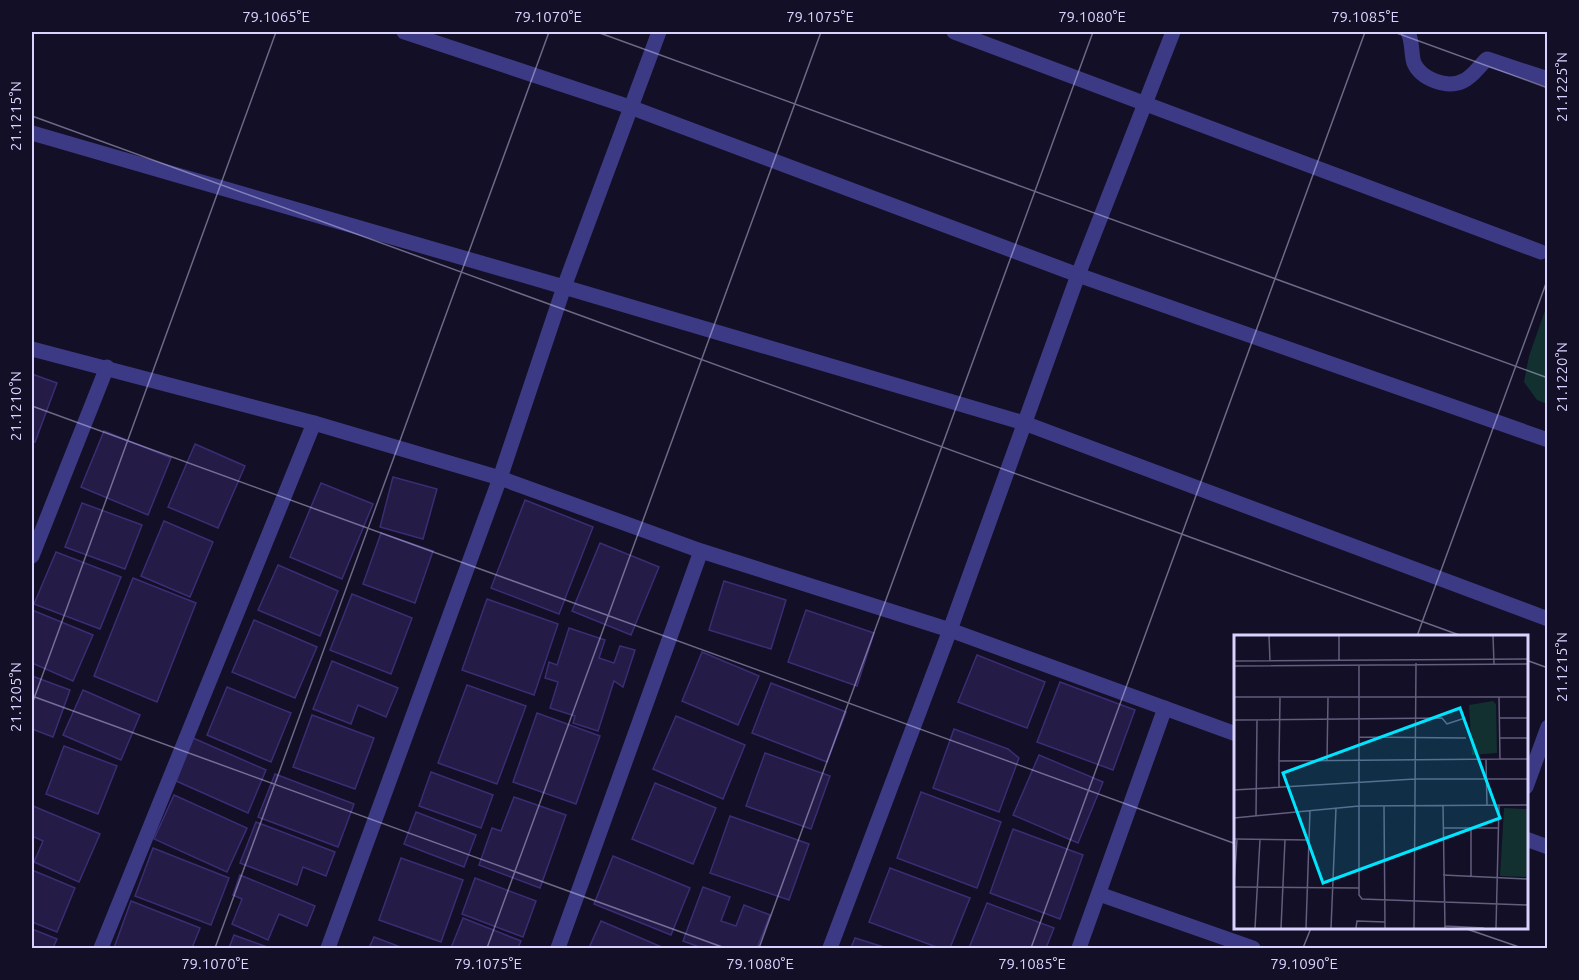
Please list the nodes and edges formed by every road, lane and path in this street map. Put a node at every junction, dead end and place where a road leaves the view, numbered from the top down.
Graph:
1 (404, 32) edge
2 (659, 32) edge
3 (954, 32) edge
4 (1173, 32) edge
5 (1408, 32) edge
6 (1548, 79) edge
7 (1145, 104) junction
8 (630, 107) junction
9 (32, 133) edge
10 (1541, 252) dead end
11 (1078, 275) junction
12 (564, 286) junction
13 (32, 349) edge
14 (107, 367) junction
15 (314, 423) junction
16 (1024, 423) junction
17 (1548, 440) edge
18 (500, 478) junction
19 (701, 551) junction
20 (32, 556) edge
21 (1548, 619) edge
22 (950, 630) junction
23 (1165, 708) junction
24 (1548, 727) edge
25 (1234, 733) edge
26 (1528, 784) edge
27 (1528, 839) edge
28 (1548, 847) edge
29 (1099, 894) junction
30 (101, 948) edge
31 (328, 948) edge
32 (558, 948) edge
33 (830, 948) edge
34 (1079, 948) edge
35 (1253, 948) edge

1 - 8 street
2 - 8 street
3 - 7 street
4 - 7 street
5 - 6 street
7 - 10 street
7 - 11 street
8 - 11 street
8 - 12 street
9 - 12 street
11 - 16 street
11 - 17 street
12 - 16 street
12 - 18 street
13 - 14 street
14 - 15 street
14 - 20 street
15 - 18 street
15 - 30 street
16 - 21 street
16 - 22 street
18 - 19 street
18 - 31 street
19 - 22 street
19 - 32 street
22 - 23 street
22 - 33 street
23 - 25 street
23 - 29 street
24 - 26 street
27 - 28 street
29 - 34 street
29 - 35 street

